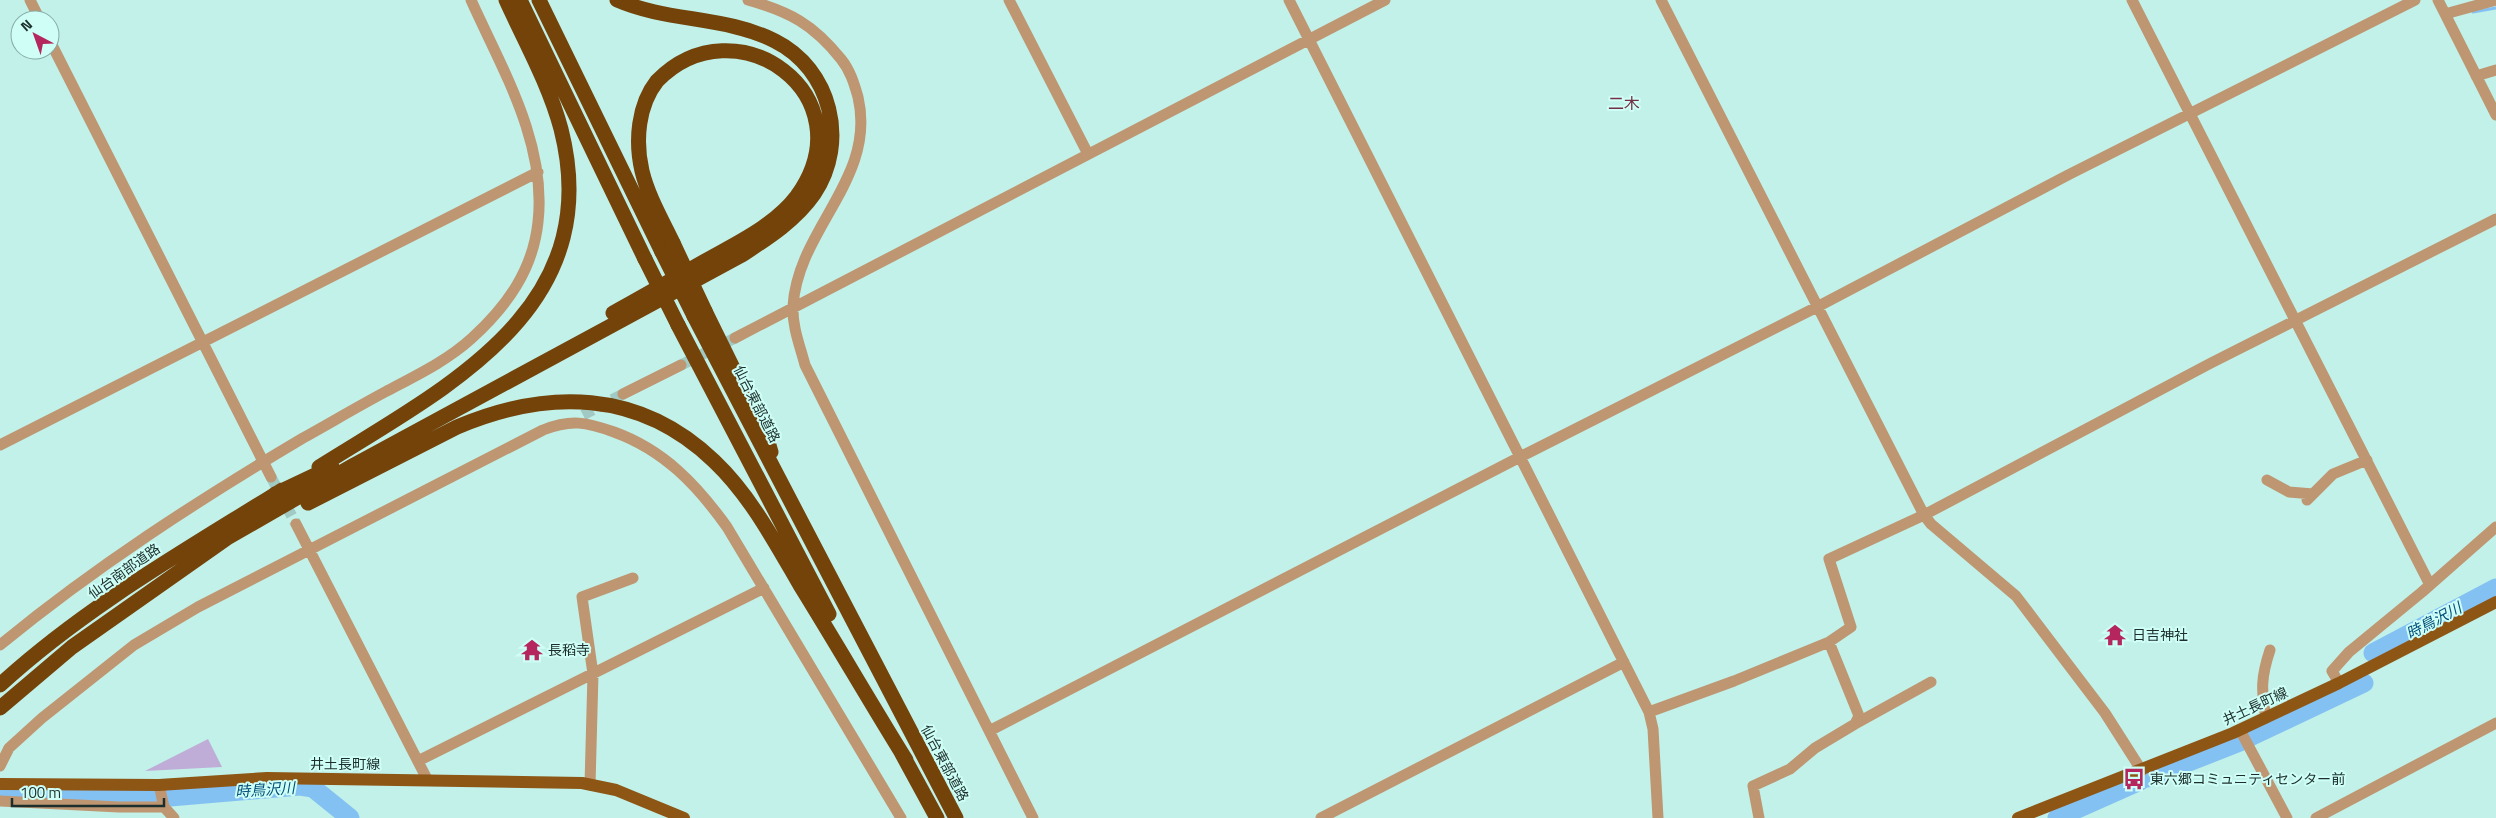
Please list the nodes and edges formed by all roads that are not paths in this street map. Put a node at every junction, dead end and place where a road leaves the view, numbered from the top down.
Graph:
1 (472, 0) edge
2 (506, 0) edge
3 (520, 0) edge
4 (539, 0) edge
5 (617, 0) edge
6 (748, 0) edge
7 (1009, 0) edge
8 (1289, 0) edge
9 (1385, 0) edge
10 (1660, 0) edge
11 (2132, 0) edge
12 (2415, 0) edge
13 (2438, 0) edge
14 (2496, 0) edge
15 (2445, 14) junction
16 (1309, 40) junction
17 (60, 60) edge
18 (2496, 70) edge
19 (2476, 76) junction
20 (2190, 114) junction
21 (2496, 115) edge
22 (1088, 154) junction
23 (538, 172) junction
24 (2496, 219) edge
25 (667, 248) junction
26 (793, 306) junction
27 (1817, 307) junction
28 (2297, 320) junction
29 (735, 338) tunnel mouth
30 (202, 342) junction
31 (681, 365) tunnel mouth
32 (623, 394) tunnel mouth
33 (583, 415) tunnel mouth
34 (571, 423) junction
35 (0, 445) edge
36 (1520, 456) junction
37 (2367, 460) junction
38 (263, 462) junction
39 (271, 477) tunnel mouth
40 (2267, 480) dead end
41 (275, 494) junction
42 (1924, 515) junction
43 (296, 524) tunnel mouth
44 (2496, 527) edge
45 (309, 550) junction
46 (198, 560) junction
47 (633, 578) dead end
48 (2430, 585) junction
49 (764, 588) junction
50 (2496, 602) edge
51 (1829, 642) junction
52 (0, 645) edge
53 (2270, 650) dead end
54 (1624, 662) junction
55 (593, 674) junction
56 (1931, 682) dead end
57 (2339, 683) junction
58 (0, 685) edge
59 (0, 708) edge
60 (1649, 712) junction
61 (2266, 718) junction
62 (2496, 722) edge
63 (1855, 724) junction
64 (991, 730) junction
65 (2240, 730) junction
66 (906, 760) junction
67 (418, 761) junction
68 (0, 766) edge
69 (2142, 771) junction
70 (427, 779) junction
71 (0, 784) edge
72 (590, 785) junction
73 (159, 786) junction
74 (0, 801) edge
75 (164, 807) junction
76 (2032, 816) edge
77 (174, 818) edge
78 (684, 818) edge
79 (901, 818) edge
80 (937, 818) edge
81 (956, 818) edge
82 (1034, 818) edge
83 (1321, 818) edge
84 (1658, 818) edge
85 (1759, 818) edge
86 (2018, 818) edge
87 (2287, 818) edge
88 (2316, 818) edge

1 - 23 street
2 - 41 highway
3 - 66 highway, bridge
4 - 25 highway, 仙台東部道路
5 - 46 highway
6 - 26 street
7 - 22 street
8 - 16 street
9 - 16 street
10 - 27 street
11 - 20 street
12 - 20 street
13 - 15 street
14 - 15 street
15 - 19 street
16 - 22 street
16 - 36 street
17 - 30 street
18 - 19 street
19 - 21 street
20 - 27 street
20 - 28 street
22 - 26 street
23 - 30 street
23 - 38 street
24 - 28 street
25 - 41 highway
25 - 81 highway, 仙台東部道路, bridge
26 - 29 street
26 - 64 street
27 - 36 street
27 - 42 street
28 - 37 street
28 - 42 street
30 - 35 street
30 - 38 street
31 - 32 street
33 - 34 street
34 - 45 street
34 - 49 street
36 - 54 street
36 - 64 street
37 - 40 street
37 - 48 street
38 - 39 street
38 - 52 street
41 - 58 highway, 仙台南部道路
42 - 51 street
42 - 69 street
43 - 45 street
44 - 48 street
45 - 67 street
45 - 68 street
46 - 59 highway
46 - 66 highway
47 - 55 street
48 - 57 street
49 - 55 street
49 - 79 street
50 - 57 main road, 井土長町線
51 - 60 street
51 - 63 street
53 - 61 street
54 - 60 street
54 - 83 street
55 - 67 street
55 - 72 street
56 - 63 street
57 - 61 main road, 井土長町線
60 - 84 street
61 - 65 main road, 井土長町線
62 - 88 street
63 - 85 street
64 - 82 street
65 - 69 main road, 井土長町線
65 - 87 street
66 - 80 highway
67 - 70 street
69 - 76 main road, 井土長町線
70 - 72 main road, 井土長町線
70 - 73 main road, 井土長町線
71 - 73 main road, 井土長町線
72 - 78 main road, 井土長町線
73 - 75 street
74 - 75 street
75 - 77 street
76 - 86 main road, 井土長町線

